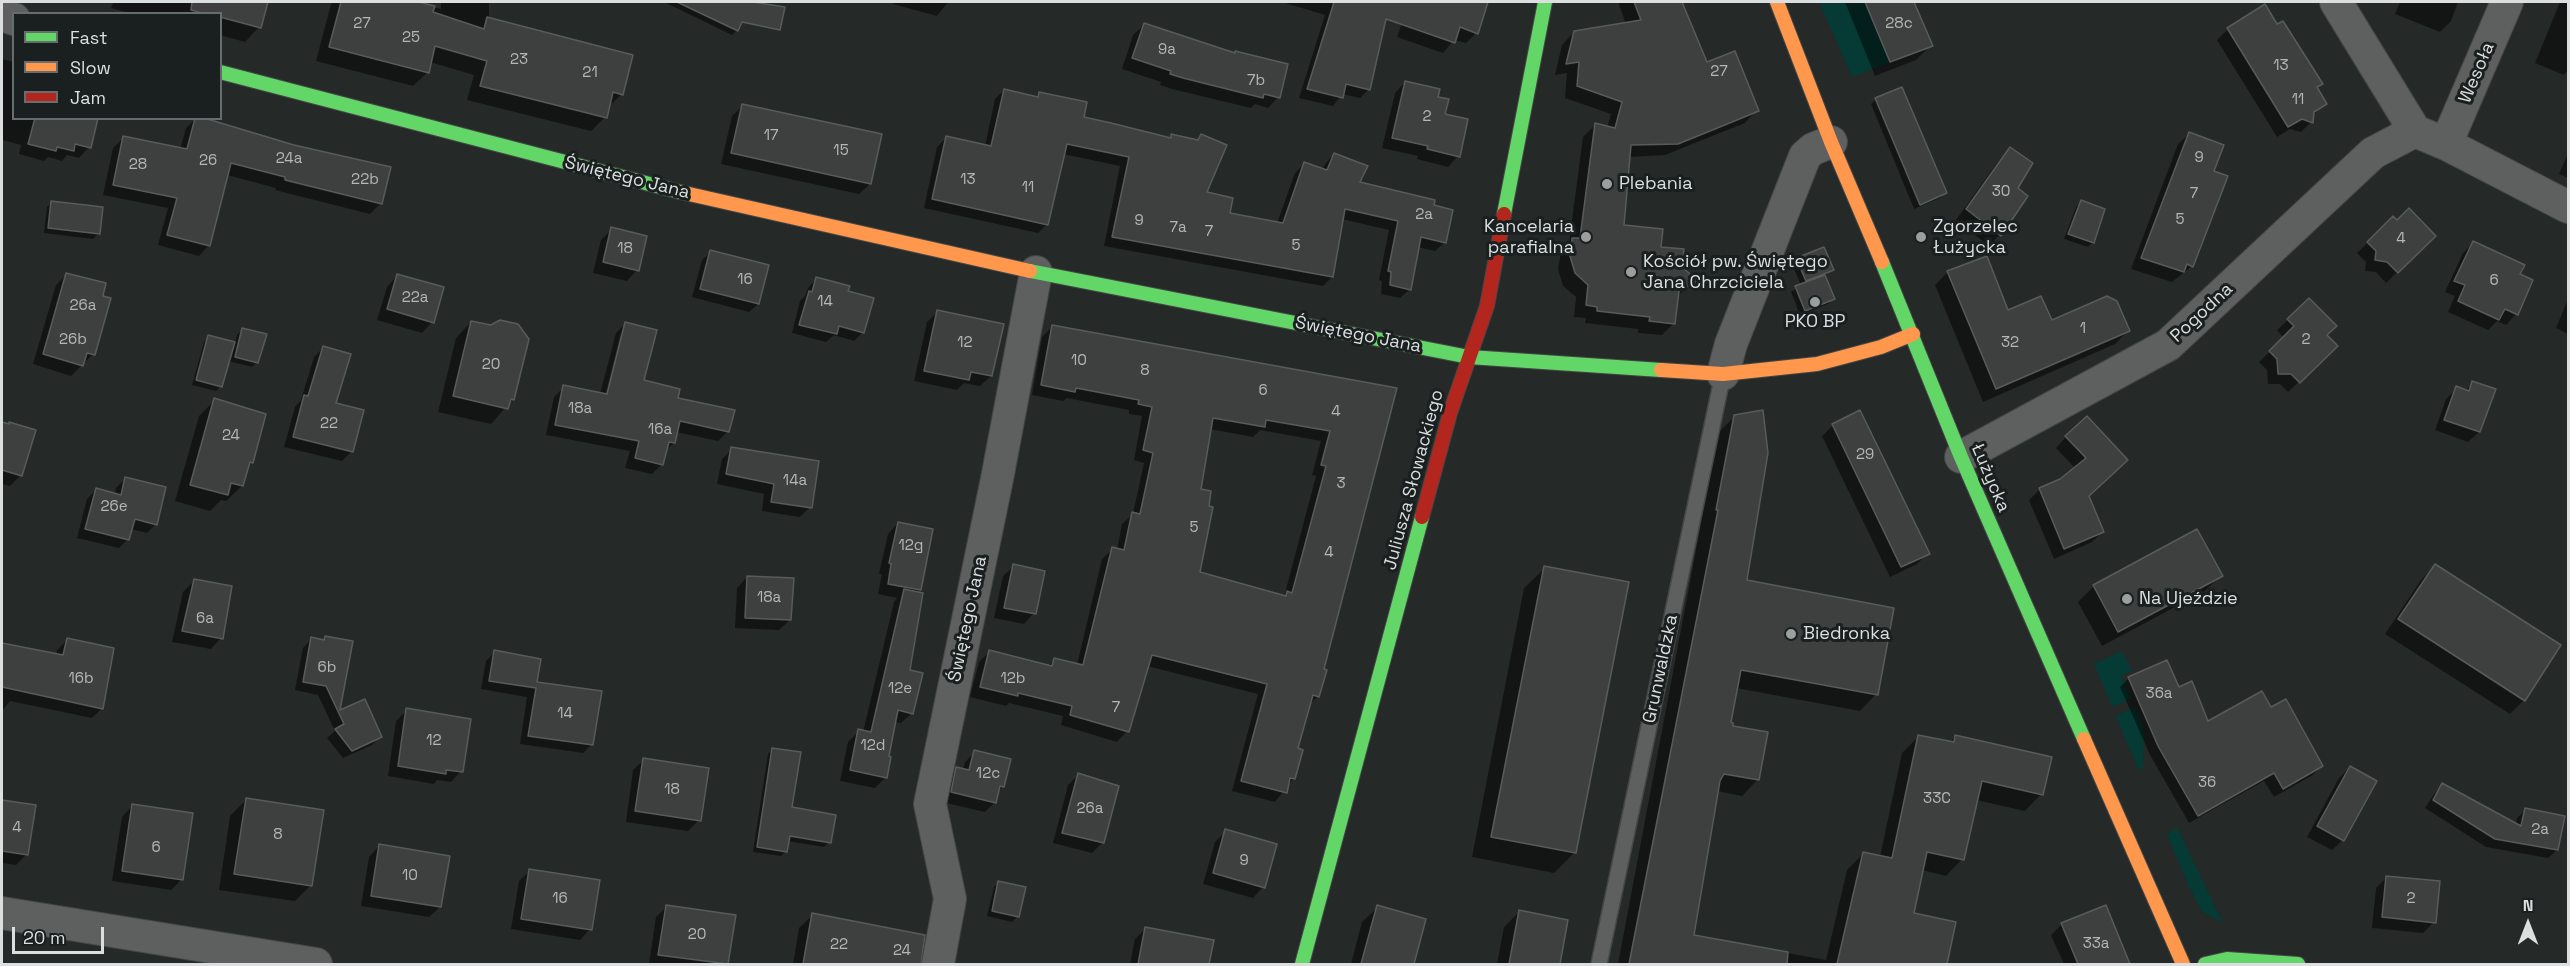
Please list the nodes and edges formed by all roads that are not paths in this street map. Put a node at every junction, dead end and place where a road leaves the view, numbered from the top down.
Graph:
1 (1545, 2) edge
2 (1777, 2) edge
3 (2336, 2) edge
4 (2507, 2) edge
5 (222, 73) edge
6 (2415, 132) junction
7 (1831, 142) junction
8 (2446, 144) junction
9 (2568, 207) edge
10 (1036, 272) junction
11 (1913, 334) junction
12 (1469, 357) junction
13 (1723, 374) junction
14 (1961, 457) junction
15 (2, 913) edge
16 (316, 964) edge
17 (938, 964) edge
18 (1302, 964) edge
19 (1599, 964) edge
20 (2183, 964) edge
21 (2205, 964) edge
22 (2298, 964) edge

1 - 12 street, Juliusza Słowackiego
2 - 7 street, Łużycka
3 - 6 street
4 - 8 street, Wesoła
5 - 10 street, Świętego Jana
6 - 8 street
6 - 14 street, Pogodna
7 - 11 street, Łużycka
7 - 13 street, Grunwaldzka
8 - 9 street
10 - 12 street, Świętego Jana
10 - 17 street, Świętego Jana
11 - 13 street
11 - 14 street, Łużycka
12 - 13 street
12 - 18 street, Juliusza Słowackiego
13 - 19 lane, Grunwaldzka
14 - 20 street, Łużycka
15 - 16 street
21 - 22 street

